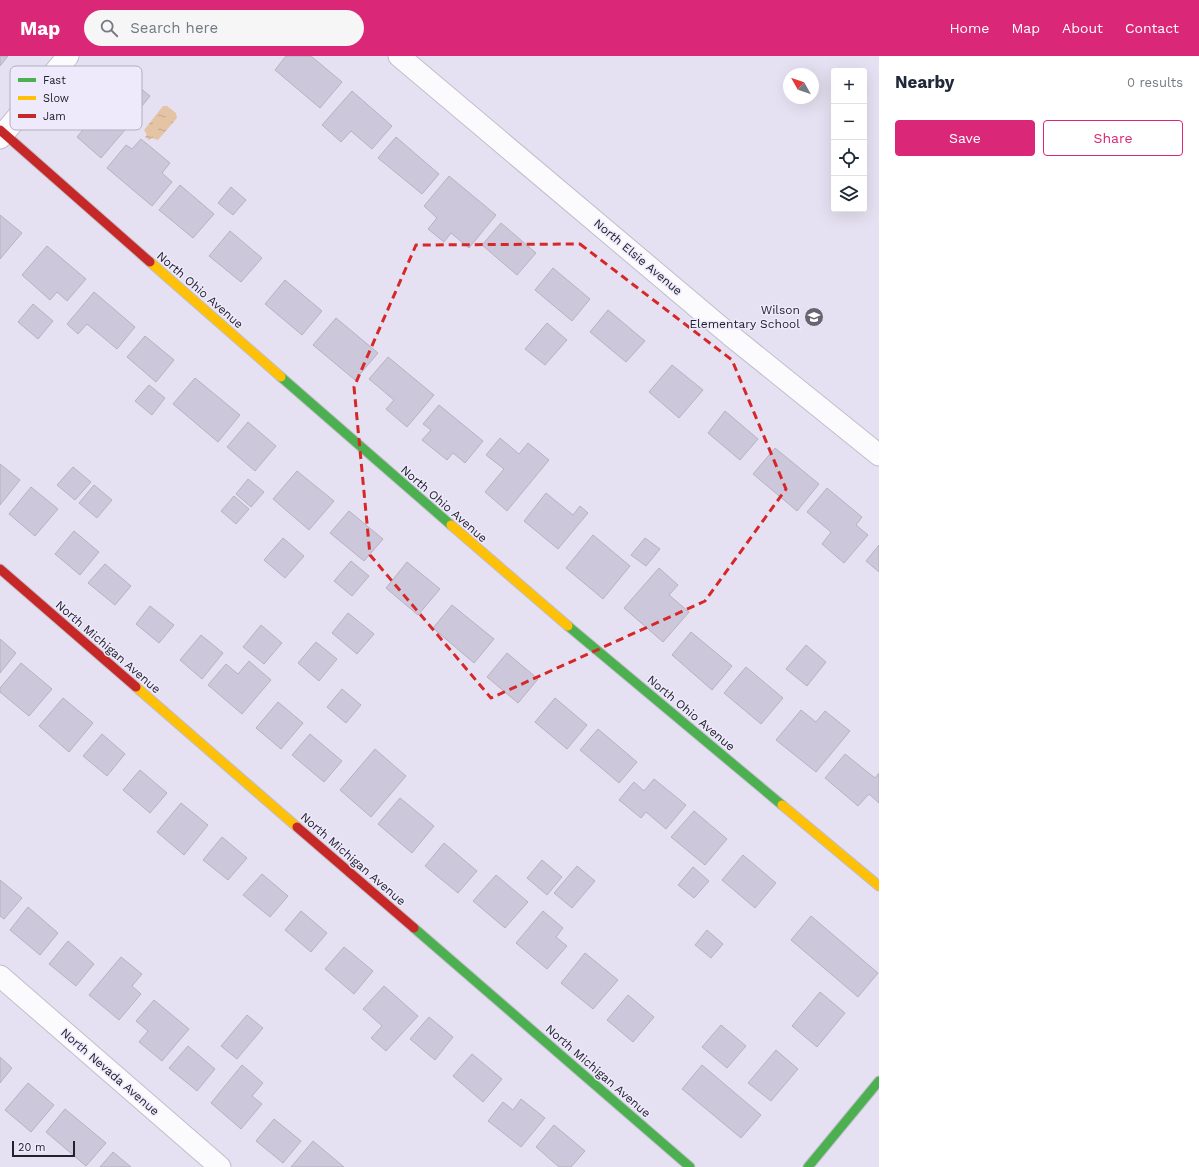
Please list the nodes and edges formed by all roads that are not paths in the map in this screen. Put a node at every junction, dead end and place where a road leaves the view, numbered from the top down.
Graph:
1 (68, 56) edge
2 (400, 56) edge
3 (59, 66) edge
4 (10, 124) edge
5 (1, 134) edge
6 (879, 455) edge
7 (0, 569) edge
8 (879, 886) edge
9 (0, 976) edge
10 (879, 1081) edge
11 (220, 1167) edge
12 (690, 1167) edge
13 (808, 1167) edge

1 - 3 street
2 - 6 street, North Elsie Avenue
4 - 5 street
5 - 8 street, North Ohio Avenue
7 - 12 street, North Michigan Avenue
9 - 11 street, North Nevada Avenue
10 - 13 street

